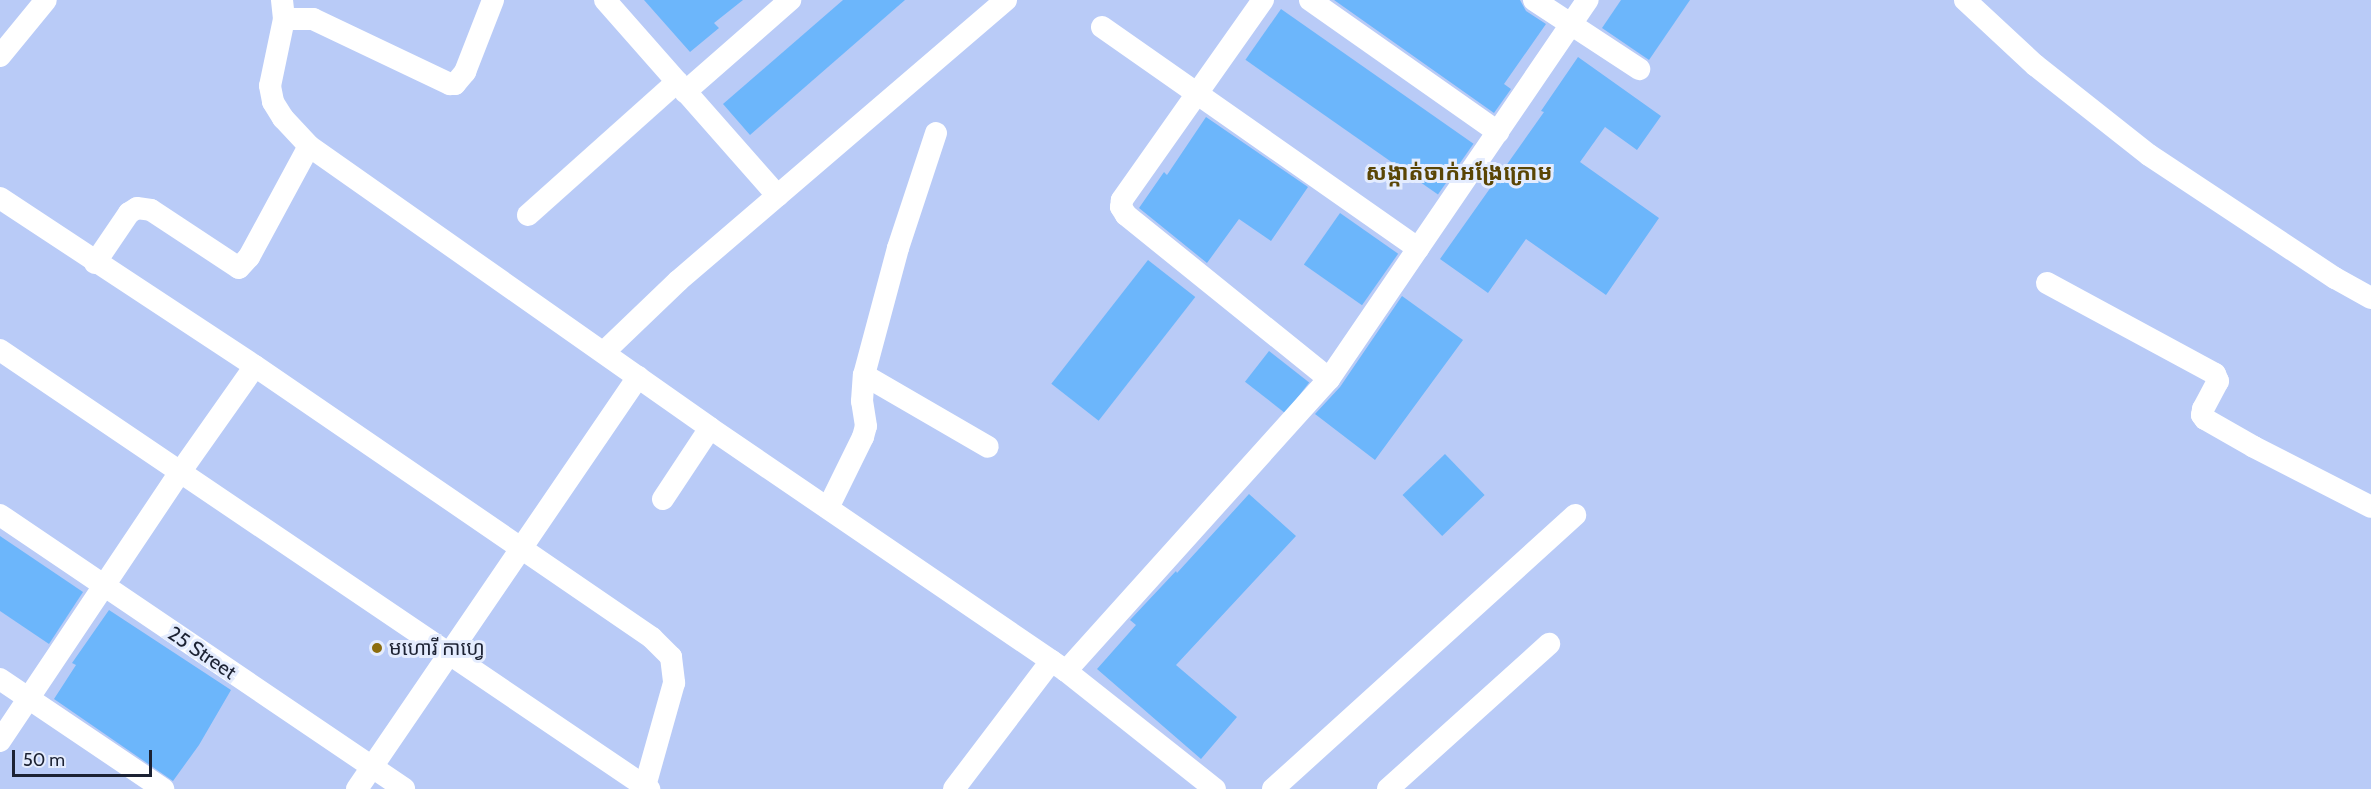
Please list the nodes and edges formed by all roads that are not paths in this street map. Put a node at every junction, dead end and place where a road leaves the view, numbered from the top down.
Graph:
1 (46, 0) edge
2 (493, 0) edge
3 (605, 0) edge
4 (790, 0) edge
5 (1006, 0) edge
6 (1263, 0) edge
7 (1310, 0) edge
8 (1534, 0) edge
9 (1588, 0) edge
10 (1965, 0) edge
11 (283, 10) edge
12 (317, 10) edge
13 (1570, 25) junction
14 (1102, 27) dead end
15 (3, 44) edge
16 (1639, 69) dead end
17 (681, 87) junction
18 (1196, 94) junction
19 (1498, 132) junction
20 (936, 133) dead end
21 (309, 146) junction
22 (778, 196) junction
23 (0, 198) edge
24 (528, 215) dead end
25 (1418, 248) junction
26 (95, 263) junction
27 (2047, 284) dead end
28 (2371, 298) edge
29 (0, 350) edge
30 (604, 352) junction
31 (255, 366) junction
32 (864, 375) junction
33 (638, 377) junction
34 (1329, 379) junction
35 (710, 428) junction
36 (988, 447) dead end
37 (181, 471) junction
38 (663, 499) dead end
39 (2371, 507) edge
40 (828, 508) junction
41 (0, 515) edge
42 (1575, 515) dead end
43 (523, 547) junction
44 (103, 587) junction
45 (1549, 644) dead end
46 (450, 655) junction
47 (1058, 666) junction
48 (0, 679) edge
49 (28, 699) junction
50 (0, 741) edge
51 (372, 767) junction
52 (647, 788) edge
53 (163, 789) edge
54 (357, 789) edge
55 (404, 789) edge
56 (954, 789) edge
57 (1215, 789) edge
58 (1273, 789) edge
59 (1388, 789) edge

1 - 15 street
2 - 12 street
3 - 17 street
4 - 17 street
5 - 22 street
6 - 18 street
7 - 19 street
8 - 13 street
9 - 13 street
10 - 28 street
11 - 12 street
11 - 21 street
13 - 16 street
13 - 19 street
14 - 18 street
17 - 22 street
17 - 24 street
18 - 25 street
18 - 34 street
19 - 25 street
20 - 32 street
21 - 26 street
21 - 30 street
22 - 30 street
23 - 26 street
25 - 34 street
26 - 31 street
27 - 39 street
29 - 37 street
30 - 33 street
31 - 37 street
31 - 43 street
32 - 36 street
32 - 40 street
33 - 35 street
33 - 43 street
34 - 47 street
35 - 38 street
35 - 40 street
37 - 44 street
37 - 46 street
40 - 47 street
41 - 44 street, 25 Street
42 - 58 street
43 - 46 street
43 - 52 street
44 - 49 street
44 - 51 street, 25 Street
45 - 59 street
46 - 51 street
46 - 52 street
47 - 56 street
47 - 57 street
48 - 49 street
49 - 50 street
49 - 53 street
51 - 54 street
51 - 55 street, 25 Street

